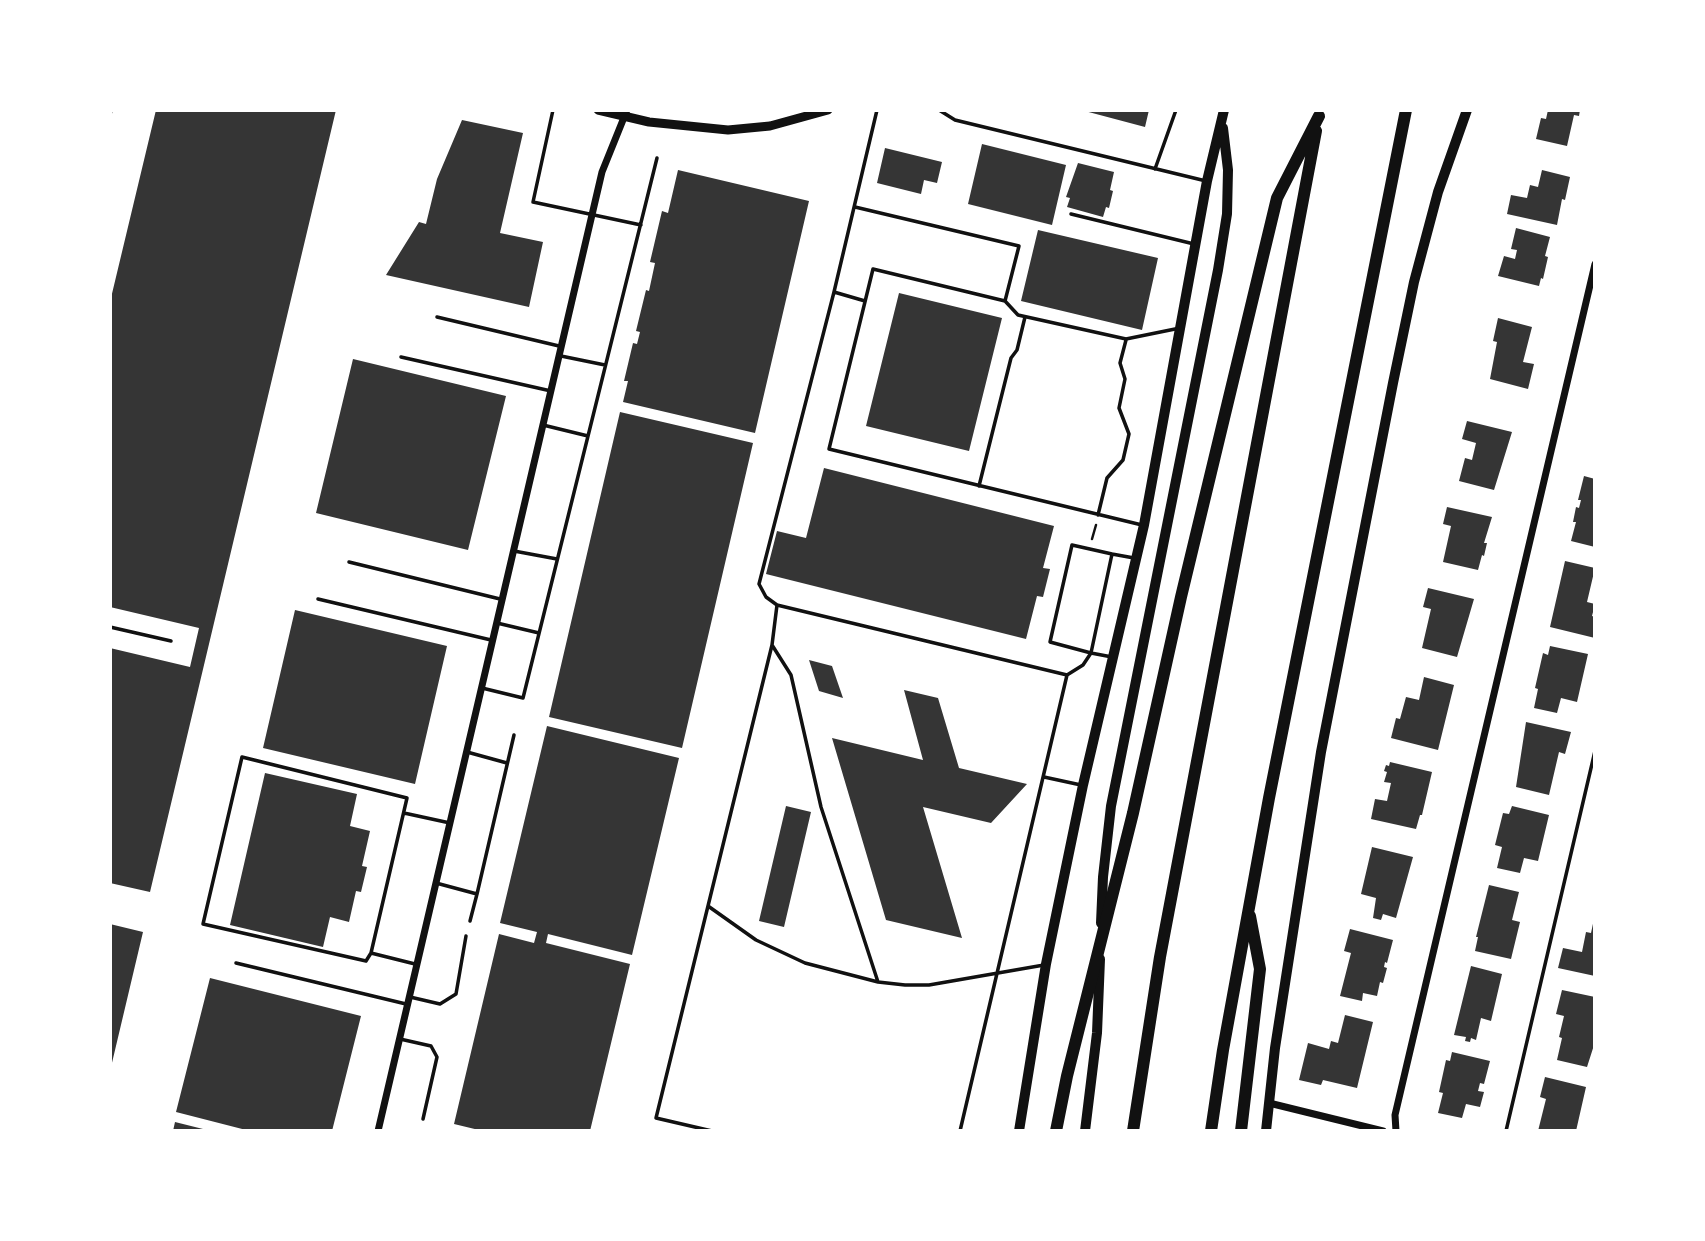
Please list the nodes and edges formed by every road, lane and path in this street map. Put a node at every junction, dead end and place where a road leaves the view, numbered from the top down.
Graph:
1 (553, 110) edge
2 (598, 110) edge
3 (828, 110) edge
4 (877, 110) edge
5 (939, 110) edge
6 (1176, 110) edge
7 (1406, 110) edge
8 (1467, 110) edge
9 (626, 113) edge
10 (1319, 113) edge
11 (1223, 115) edge
12 (657, 158) dead end
13 (1155, 169) junction
14 (1207, 181) junction
15 (854, 207) junction
16 (1071, 214) dead end
17 (592, 215) junction
18 (641, 225) junction
19 (1196, 245) junction
20 (1595, 264) edge
21 (834, 292) junction
22 (1005, 300) junction
23 (865, 301) junction
24 (1025, 316) junction
25 (437, 317) dead end
26 (1182, 328) junction
27 (1126, 339) junction
28 (561, 346) junction
29 (559, 355) junction
30 (401, 357) dead end
31 (606, 365) junction
32 (551, 391) junction
33 (543, 425) junction
34 (588, 436) junction
35 (979, 486) junction
36 (1098, 515) junction
37 (1144, 525) junction
38 (1090, 549) junction
39 (514, 551) junction
40 (1112, 554) junction
41 (557, 559) junction
42 (1136, 559) junction
43 (349, 562) dead end
44 (318, 599) dead end
45 (502, 599) junction
46 (777, 605) junction
47 (497, 623) junction
48 (110, 627) edge
49 (539, 633) junction
50 (171, 641) dead end
51 (493, 641) junction
52 (772, 645) junction
53 (1091, 653) junction
54 (1113, 657) junction
55 (1068, 675) junction
56 (482, 688) junction
57 (514, 735) dead end
58 (1595, 751) edge
59 (467, 752) junction
60 (507, 763) junction
61 (1043, 776) junction
62 (1083, 785) junction
63 (404, 813) junction
64 (450, 823) junction
65 (436, 883) junction
66 (477, 894) junction
67 (707, 905) junction
68 (1249, 909) junction
69 (470, 921) dead end
70 (466, 936) dead end
71 (371, 953) junction
72 (236, 963) dead end
73 (1046, 964) junction
74 (417, 965) junction
75 (996, 972) junction
76 (878, 982) junction
77 (409, 1001) junction
78 (400, 1039) junction
79 (1269, 1103) junction
80 (423, 1119) dead end
81 (379, 1131) edge
82 (712, 1131) edge
83 (960, 1131) edge
84 (1018, 1131) edge
85 (1056, 1131) edge
86 (1085, 1131) edge
87 (1133, 1131) edge
88 (1211, 1131) edge
89 (1241, 1131) edge
90 (1266, 1131) edge
91 (1383, 1131) edge
92 (1396, 1131) edge
93 (1506, 1131) edge

1 - 17 lane
2 - 9 street
3 - 9 street
4 - 15 lane
5 - 13 lane
6 - 13 lane
7 - 68 highway
8 - 79 main road
9 - 17 street
10 - 85 highway
10 - 87 highway
11 - 14 main road
11 - 86 main road
12 - 18 lane
13 - 14 lane
14 - 19 main road
15 - 21 lane
15 - 22 lane
16 - 19 lane
17 - 18 lane
17 - 28 street
18 - 31 lane
19 - 26 main road
20 - 92 street
21 - 23 lane
21 - 46 lane
22 - 23 lane
22 - 24 lane
23 - 35 lane
24 - 27 lane
24 - 35 lane
25 - 28 lane
26 - 27 lane
26 - 37 main road
27 - 36 lane
28 - 29 street
29 - 31 lane
29 - 32 street
30 - 32 lane
31 - 34 lane
32 - 33 street
33 - 34 lane
33 - 39 street
34 - 41 lane
35 - 36 lane
36 - 37 lane
36 - 38 path
37 - 42 main road
38 - 40 lane
38 - 53 lane
39 - 41 lane
39 - 45 street
40 - 42 lane
40 - 53 lane
41 - 49 lane
42 - 54 main road
43 - 45 lane
44 - 51 lane
45 - 47 street
46 - 52 lane
46 - 55 lane
47 - 49 lane
47 - 51 street
48 - 50 lane
49 - 56 lane
51 - 56 street
52 - 67 lane
52 - 76 lane
53 - 54 lane
53 - 55 lane
54 - 62 main road
55 - 61 lane
56 - 59 street
57 - 60 lane
58 - 93 lane
59 - 60 lane
59 - 64 street
60 - 66 lane
61 - 62 lane
61 - 75 lane
62 - 73 main road
63 - 64 lane
63 - 71 lane
63 - 71 lane
64 - 65 street
65 - 66 lane
65 - 74 street
66 - 69 lane
67 - 76 lane
67 - 82 lane
68 - 88 highway
68 - 89 highway
70 - 77 lane
71 - 74 lane
72 - 77 lane
73 - 75 lane
73 - 84 main road
74 - 77 street
75 - 76 lane
75 - 83 lane
77 - 78 street
78 - 80 lane
78 - 81 street
79 - 90 main road
79 - 91 street

